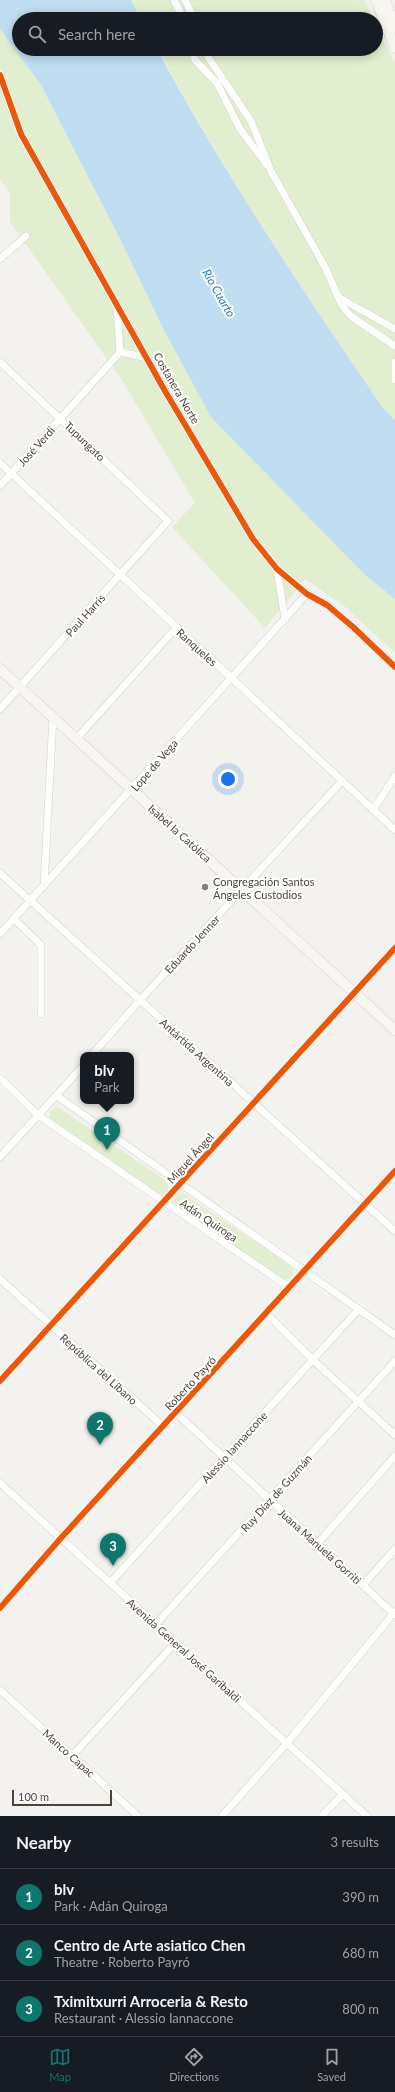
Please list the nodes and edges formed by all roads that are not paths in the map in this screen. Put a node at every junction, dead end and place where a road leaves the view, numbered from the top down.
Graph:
1 (174, 0) edge
2 (185, 0) edge
3 (376, 0) edge
4 (385, 0) edge
5 (180, 12) edge
6 (191, 12) edge
7 (381, 12) edge
8 (383, 18) edge
9 (395, 27) edge
10 (395, 48) edge
11 (194, 56) edge
12 (208, 56) edge
13 (0, 75) edge
14 (8, 102) junction
15 (0, 104) edge
16 (271, 171) junction
17 (26, 236) dead end
18 (0, 259) edge
19 (338, 297) junction
20 (117, 303) junction
21 (395, 329) edge
22 (395, 346) edge
23 (120, 352) junction
24 (148, 358) junction
25 (0, 362) edge
26 (395, 362) edge
27 (395, 380) edge
28 (61, 418) junction
29 (0, 463) edge
30 (12, 473) junction
31 (0, 486) edge
32 (168, 521) joint
33 (276, 569) junction
34 (121, 575) junction
35 (307, 594) junction
36 (285, 619) junction
37 (176, 628) junction
38 (395, 667) edge
39 (0, 669) edge
40 (230, 678) junction
41 (20, 687) junction
42 (0, 709) edge
43 (53, 717) junction
44 (76, 739) junction
45 (395, 776) edge
46 (342, 781) junction
47 (132, 790) junction
48 (373, 810) junction
49 (395, 830) edge
50 (0, 873) edge
51 (44, 886) junction
52 (242, 890) junction
53 (31, 901) junction
54 (14, 919) junction
55 (0, 934) edge
56 (395, 948) edge
57 (355, 992) junction
58 (140, 1000) junction
59 (42, 1014) dead end
60 (395, 1030) edge
61 (95, 1052) edge
62 (80, 1069) edge
63 (0, 1078) edge
64 (57, 1096) junction
65 (254, 1103) junction
66 (38, 1115) junction
67 (0, 1157) edge
68 (395, 1171) edge
69 (181, 1183) junction
70 (164, 1201) junction
71 (365, 1204) junction
72 (395, 1231) edge
73 (304, 1273) junction
74 (0, 1279) edge
75 (290, 1288) junction
76 (358, 1310) junction
77 (267, 1314) junction
78 (51, 1325) junction
79 (395, 1335) edge
80 (313, 1360) junction
81 (395, 1361) edge
82 (0, 1381) edge
83 (359, 1402) junction
84 (176, 1413) junction
85 (163, 1426) junction
86 (395, 1435) edge
87 (395, 1456) edge
88 (224, 1458) junction
89 (0, 1483) edge
90 (270, 1501) junction
91 (61, 1538) junction
92 (318, 1543) junction
93 (395, 1549) edge
94 (110, 1583) junction
95 (363, 1585) junction
96 (0, 1608) edge
97 (394, 1613) edge
98 (156, 1624) junction
99 (176, 1642) junction
100 (0, 1690) edge
101 (287, 1743) junction
102 (72, 1756) junction
103 (342, 1794) junction
104 (138, 1816) edge
105 (222, 1816) edge
106 (322, 1816) edge
107 (367, 1816) edge

1 - 5 street
2 - 6 street
3 - 7 main road
4 - 9 main road
8 - 10 main road
11 - 16 street
12 - 16 street
13 - 14 street, Costanera Norte
14 - 15 street
14 - 20 street, Costanera Norte
16 - 19 street
17 - 18 street
19 - 21 street
19 - 22 street
20 - 23 street
20 - 24 street, Costanera Norte
23 - 24 street
23 - 28 street, José Verdi
24 - 33 street, Costanera Norte
25 - 28 street, Tupungato
26 - 27 street
28 - 30 street, José Verdi
28 - 32 street, Tupungato
29 - 30 street, Ranqueles
30 - 31 street, José Verdi
30 - 34 street, Ranqueles
32 - 34 street, Paul Harris
33 - 35 street, Costanera Norte
33 - 36 street
34 - 37 street, Ranqueles
34 - 41 street, Paul Harris
35 - 36 street, Lope de Vega
35 - 38 street, Costanera Norte
36 - 40 street, Lope de Vega
37 - 40 street, Ranqueles
37 - 44 street
39 - 41 main road, Isabel la Católica
40 - 46 street, Ranqueles
40 - 47 street, Lope de Vega
41 - 42 street, Paul Harris
41 - 43 main road, Isabel la Católica
43 - 44 main road, Isabel la Católica
43 - 51 street
44 - 47 main road, Isabel la Católica
45 - 48 street
46 - 48 street, Ranqueles
46 - 52 street, Eduardo Jenner
47 - 51 street, Lope de Vega
47 - 52 main road, Isabel la Católica
48 - 49 street, Ranqueles
50 - 53 street, Antártida Argentina
51 - 53 street, Lope de Vega
52 - 57 main road, Isabel la Católica
52 - 58 street, Eduardo Jenner
53 - 54 street, Lope de Vega
53 - 58 street, Antártida Argentina
54 - 55 street, Lope de Vega
54 - 59 street
56 - 57 street, Miguel Ángel
57 - 60 main road, Isabel la Católica
57 - 65 street, Miguel Ángel
58 - 61 street, Eduardo Jenner
58 - 65 street, Antártida Argentina
62 - 64 street
63 - 66 street, Adán Quiroga
64 - 66 street
64 - 69 street, Adán Quiroga
65 - 69 street, Miguel Ángel
65 - 71 street, Antártida Argentina
66 - 67 street
66 - 70 street, Adán Quiroga
68 - 71 street, Roberto Payró
69 - 70 street, Miguel Ángel
69 - 73 street, Adán Quiroga
70 - 75 street, Adán Quiroga
70 - 78 street, Miguel Ángel
71 - 72 street, Antártida Argentina
71 - 73 street, Roberto Payró
73 - 75 street, Roberto Payró
73 - 76 street, Adán Quiroga
74 - 78 street, República del Líbano
75 - 77 street, Roberto Payró
76 - 79 street, Adán Quiroga
76 - 80 street, Alessio Iannaccone
77 - 80 street
77 - 84 street, Roberto Payró
78 - 82 street, Miguel Ángel
78 - 85 street, República del Líbano
80 - 83 street
80 - 88 street, Alessio Iannaccone
81 - 83 street, Ruy Díaz de Guzmán
83 - 86 street
83 - 90 street, Ruy Díaz de Guzmán
84 - 85 street, Roberto Payró
84 - 88 street, Juana Manuela Gorriti
85 - 91 street, Roberto Payró
87 - 92 street
88 - 90 street, Juana Manuela Gorriti
88 - 94 street, Alessio Iannaccone
89 - 91 street, Avenida General José Garibaldi
90 - 92 street, Juana Manuela Gorriti
90 - 98 street, Ruy Díaz de Guzmán
91 - 94 street, Avenida General José Garibaldi
91 - 96 street, Roberto Payró
92 - 95 street, Juana Manuela Gorriti
93 - 95 street
94 - 98 street, Avenida General José Garibaldi
95 - 97 street, Juana Manuela Gorriti
97 - 101 street
98 - 99 street, Avenida General José Garibaldi
99 - 101 street, Avenida General José Garibaldi
99 - 102 street
100 - 102 street, Manco Capac
101 - 103 street, Avenida General José Garibaldi
101 - 105 street
102 - 104 street, Manco Capac
103 - 106 street
103 - 107 street, Avenida General José Garibaldi

